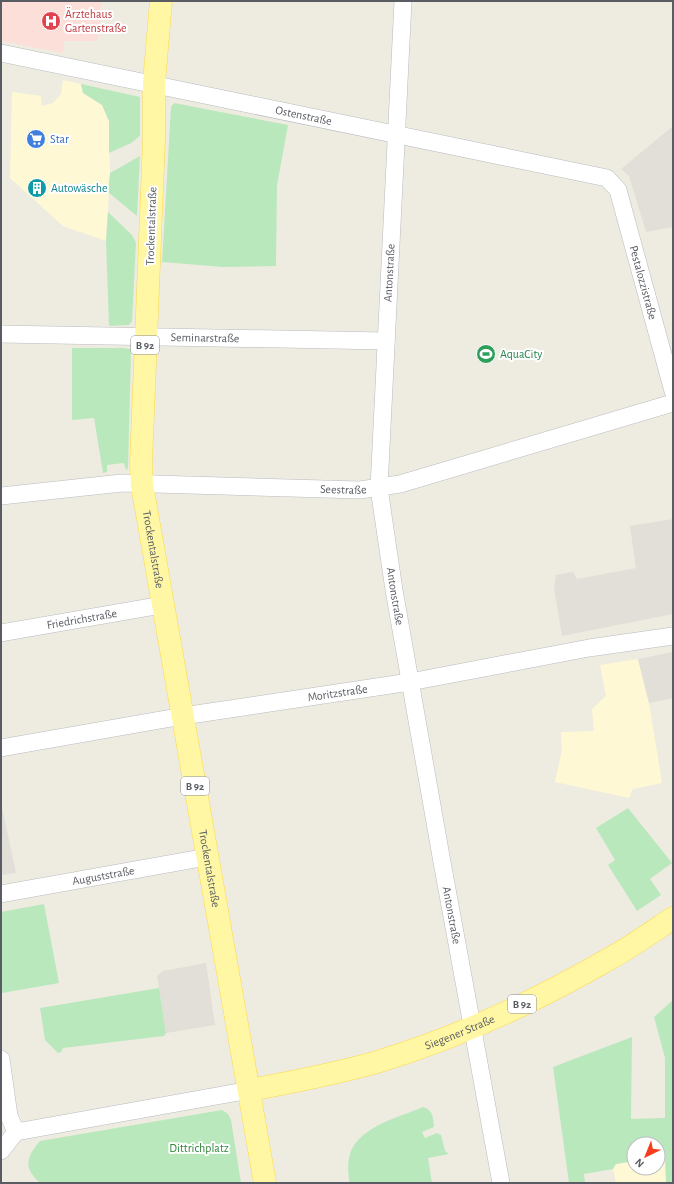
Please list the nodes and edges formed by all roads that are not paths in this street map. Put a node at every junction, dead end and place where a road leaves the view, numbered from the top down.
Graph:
1 (161, 1) edge
2 (403, 1) edge
3 (1, 53) edge
4 (154, 83) junction
5 (396, 135) junction
6 (607, 178) joint
7 (1, 334) edge
8 (146, 337) junction
9 (386, 341) junction
10 (673, 391) edge
11 (673, 403) edge
12 (142, 485) junction
13 (379, 488) junction
14 (1, 496) edge
15 (162, 605) junction
16 (1, 633) edge
17 (673, 636) edge
18 (410, 682) junction
19 (183, 716) junction
20 (1, 748) edge
21 (207, 857) junction
22 (1, 894) edge
23 (673, 918) edge
24 (472, 1026) junction
25 (1, 1059) edge
26 (250, 1090) junction
27 (16, 1132) junction
28 (1, 1151) edge
29 (265, 1183) edge
30 (501, 1183) edge

1 - 4 main road, Trockentalstraße / B 92
2 - 5 street, Antonstraße
3 - 4 street, Ostenstraße
4 - 5 street, Ostenstraße
4 - 8 main road, Trockentalstraße / B 92
5 - 6 street, Ostenstraße
5 - 9 street, Antonstraße
6 - 10 street, Pestalozzistraße
7 - 8 street, Seminarstraße
8 - 9 street, Seminarstraße
8 - 12 main road, Trockentalstraße / B 92
9 - 13 street, Antonstraße
11 - 13 street, Seestraße
12 - 13 street, Seestraße
12 - 14 street, Seestraße
12 - 15 main road, Trockentalstraße / B 92
13 - 18 street, Antonstraße
15 - 16 street, Friedrichstraße
15 - 19 main road, Trockentalstraße / B 92
17 - 18 street, Moritzstraße
18 - 19 street, Moritzstraße
18 - 24 street, Antonstraße
19 - 20 street, Moritzstraße
19 - 21 main road, Trockentalstraße / B 92
21 - 22 street, Auguststraße
21 - 26 main road, Trockentalstraße / B 92
23 - 24 main road, Siegener Straße / B 92
24 - 26 main road, Siegener Straße / B 92
24 - 30 street, Antonstraße
25 - 27 street
26 - 27 street
26 - 29 main road, B 92
27 - 28 street

